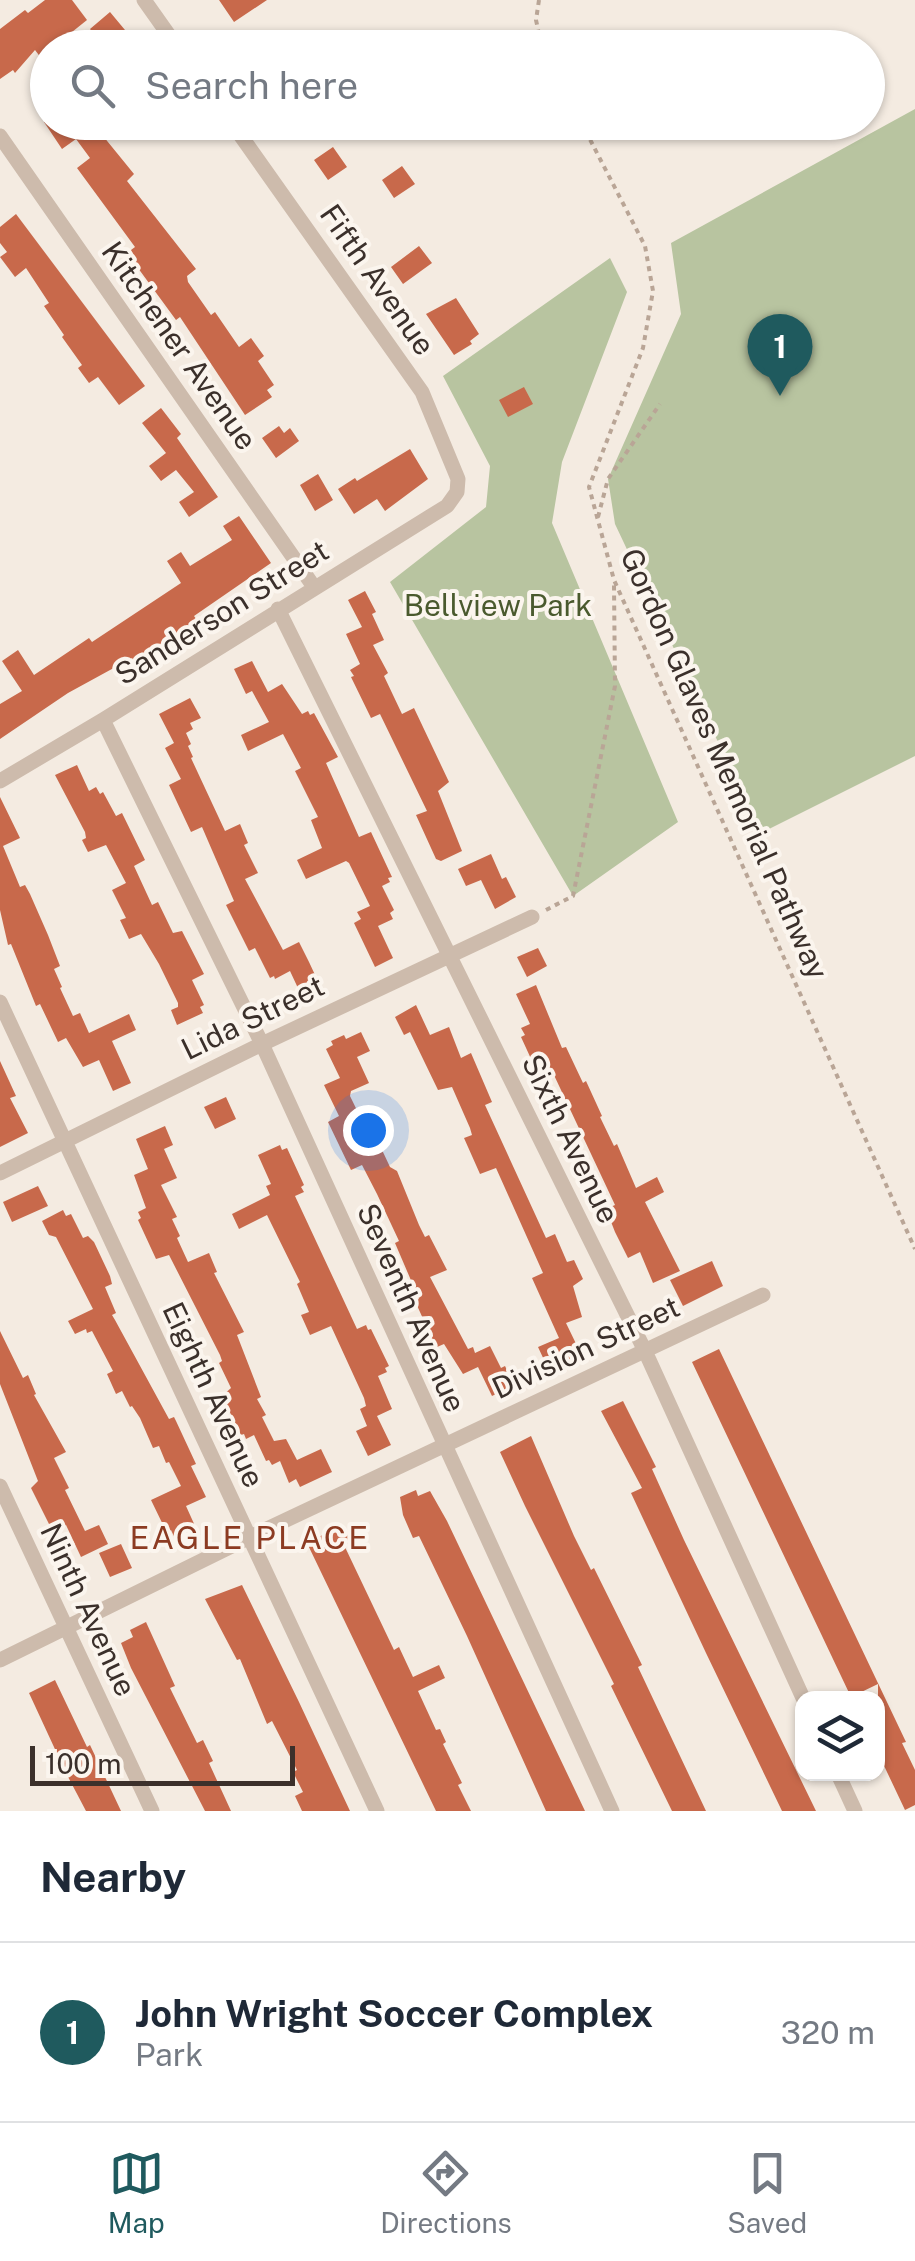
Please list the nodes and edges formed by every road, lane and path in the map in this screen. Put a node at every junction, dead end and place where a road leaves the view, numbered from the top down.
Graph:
1 (144, 0) edge
2 (539, 0) edge
3 (165, 30) edge
4 (538, 30) edge
5 (0, 136) edge
6 (245, 140) edge
7 (590, 140) edge
8 (660, 404) dead end
9 (458, 479) joint
10 (597, 522) junction
11 (614, 580) junction
12 (314, 587) junction
13 (278, 610) junction
14 (104, 720) junction
15 (0, 781) edge
16 (532, 917) joint
17 (448, 955) junction
18 (0, 1002) edge
19 (262, 1044) junction
20 (64, 1142) junction
21 (0, 1173) edge
22 (915, 1248) edge
23 (763, 1295) dead end
24 (645, 1351) junction
25 (443, 1446) junction
26 (0, 1486) edge
27 (250, 1537) junction
28 (66, 1630) junction
29 (0, 1660) edge
30 (801, 1691) edge
31 (841, 1781) edge
32 (152, 1811) edge
33 (376, 1811) edge
34 (612, 1811) edge
35 (855, 1811) edge

1 - 3 street
2 - 4 path
5 - 12 street, Kitchener Avenue
6 - 9 street, Fifth Avenue
7 - 10 path, Gordon Glaves Memorial Pathway
8 - 10 path
9 - 12 street, Sanderson Street
10 - 11 path, Gordon Glaves Memorial Pathway
11 - 16 path
11 - 22 path, Gordon Glaves Memorial Pathway
12 - 13 street, Sanderson Street
13 - 14 street, Sanderson Street
13 - 17 street, Sixth Avenue
14 - 15 street, Sanderson Street
14 - 19 street, Seventh Avenue
16 - 17 street, Lida Street
17 - 19 street, Lida Street
17 - 24 street, Sixth Avenue
18 - 20 street, Eighth Avenue
19 - 20 street, Lida Street
19 - 25 street, Seventh Avenue
20 - 21 street, Lida Street
20 - 27 street, Eighth Avenue
23 - 24 street, Division Street
24 - 25 street, Division Street
24 - 30 street, Sixth Avenue
25 - 27 street, Division Street
25 - 34 street, Seventh Avenue
26 - 28 street, Ninth Avenue
27 - 28 street, Division Street
27 - 33 street, Eighth Avenue
28 - 29 street, Division Street
28 - 32 street, Ninth Avenue
31 - 35 street

